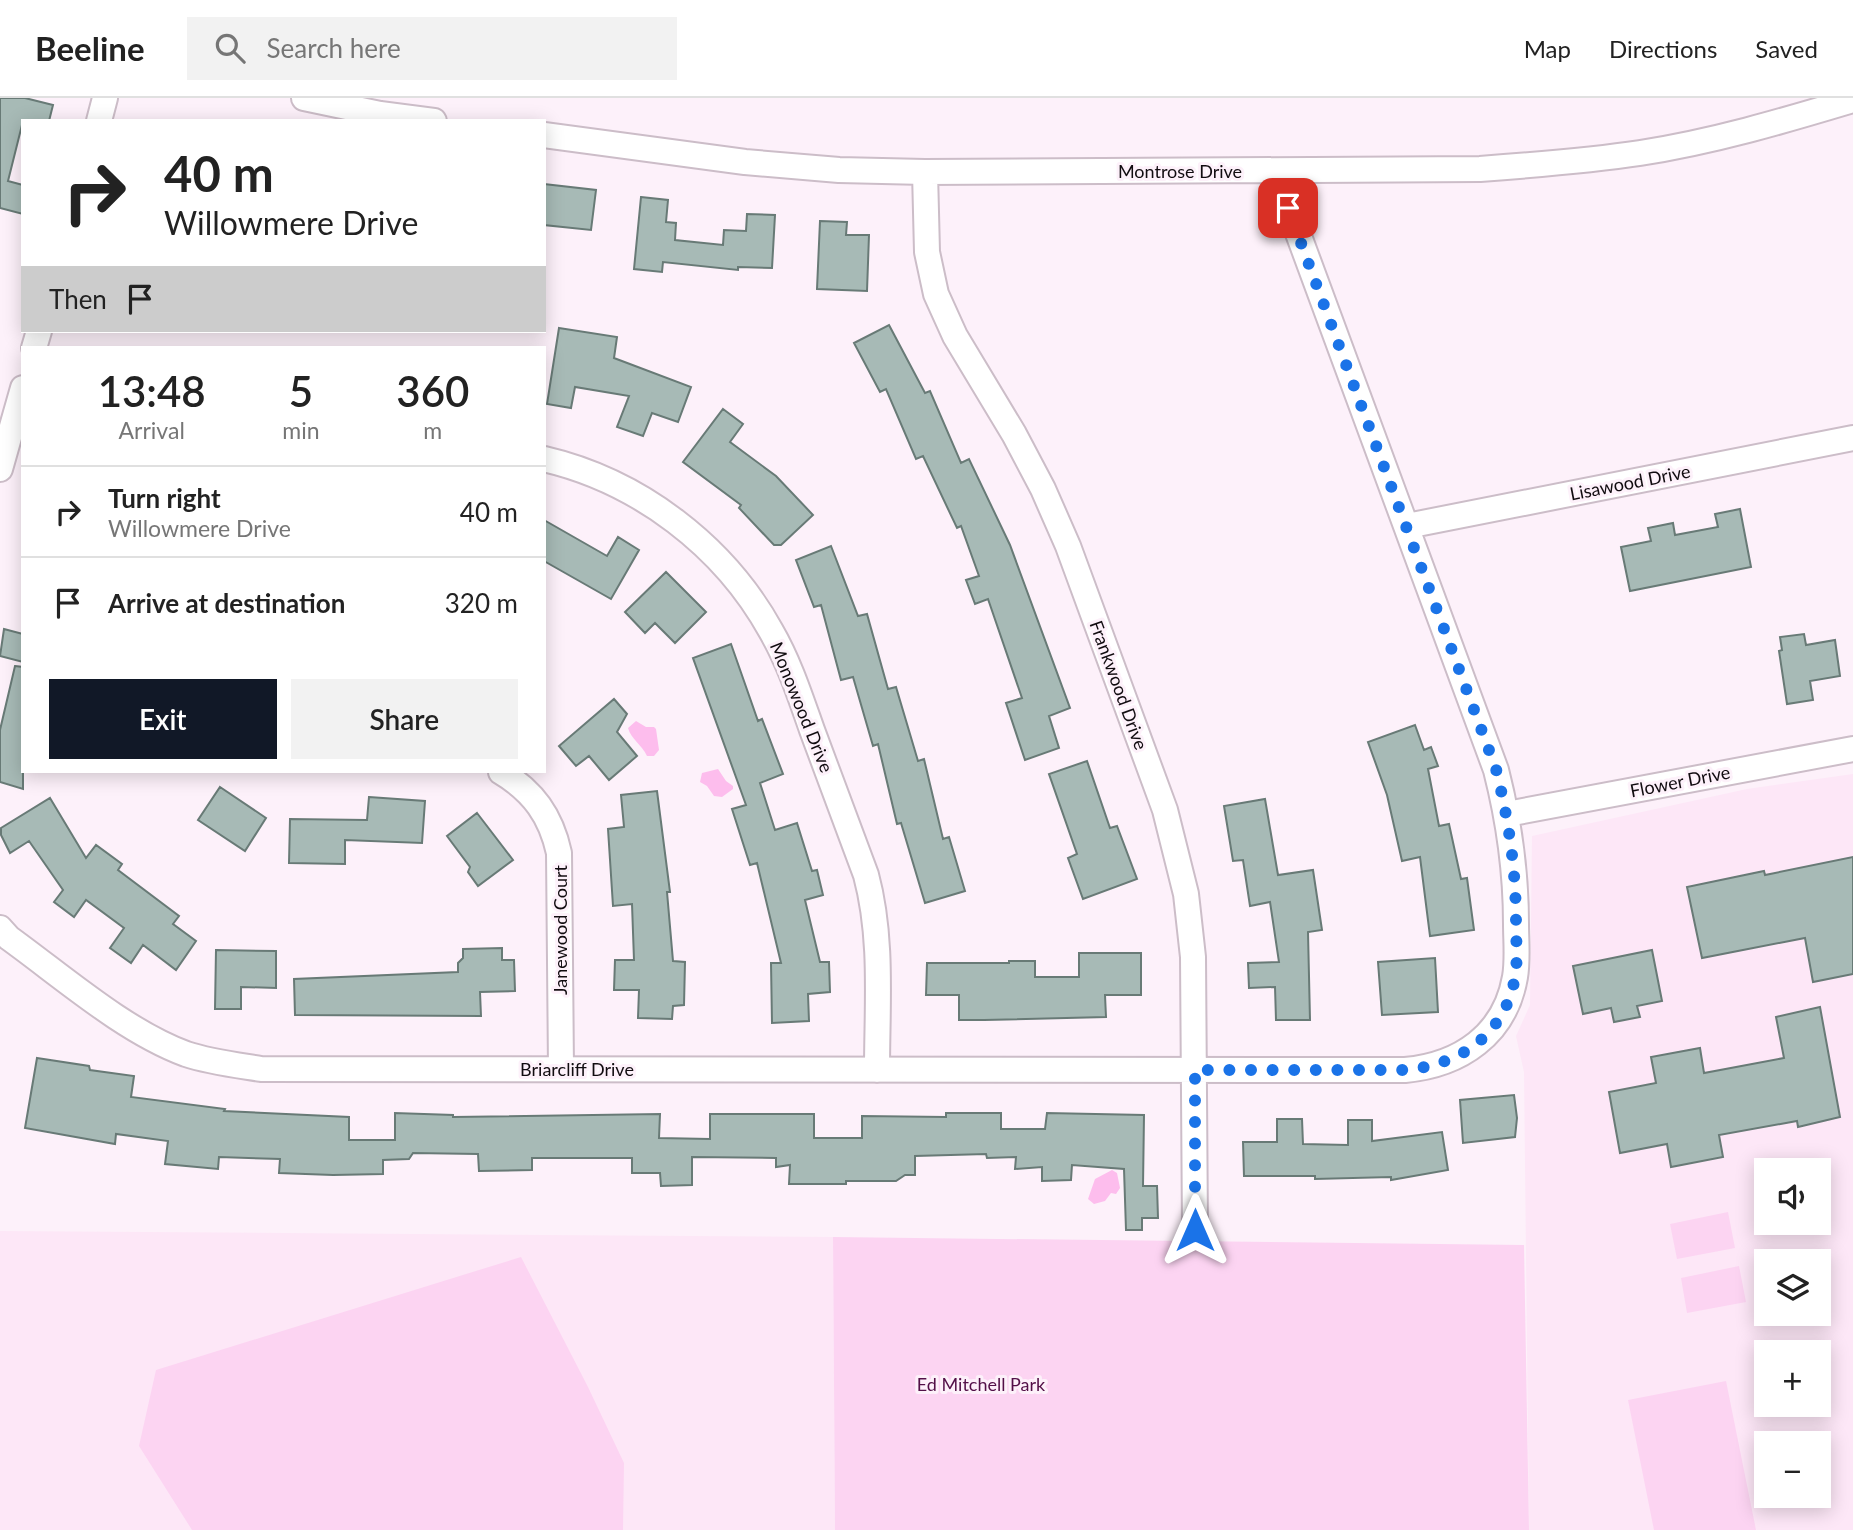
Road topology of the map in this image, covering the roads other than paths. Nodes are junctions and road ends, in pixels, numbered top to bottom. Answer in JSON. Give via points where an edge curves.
{"nodes":[{"id":1,"x":105,"y":98,"type":"edge"},
{"id":2,"x":304,"y":98,"type":"edge"},
{"id":3,"x":1853,"y":100,"type":"edge"},
{"id":4,"x":100,"y":119,"type":"edge"},
{"id":5,"x":419,"y":119,"type":"edge"},
{"id":6,"x":546,"y":135,"type":"edge"},
{"id":7,"x":1275,"y":171,"type":"junction"},
{"id":8,"x":925,"y":173,"type":"junction"},
{"id":9,"x":21,"y":395,"type":"edge"},
{"id":10,"x":1853,"y":439,"type":"edge"},
{"id":11,"x":546,"y":459,"type":"edge"},
{"id":12,"x":0,"y":469,"type":"edge"},
{"id":13,"x":1407,"y":526,"type":"junction"},
{"id":14,"x":1853,"y":749,"type":"edge"},
{"id":15,"x":502,"y":773,"type":"edge"},
{"id":16,"x":1507,"y":814,"type":"junction"},
{"id":17,"x":0,"y":928,"type":"edge"},
{"id":18,"x":561,"y":1069,"type":"junction"},
{"id":19,"x":877,"y":1070,"type":"junction"},
{"id":20,"x":1195,"y":1070,"type":"junction"},
{"id":21,"x":1195,"y":1230,"type":"dead end"}],
"edges":[{"from":1,"to":4,"type":"street"},
{"from":2,"to":5,"type":"street"},
{"from":3,"to":7,"type":"street","name":"Montrose Drive","via":[[1733,134],[1642,153],[1480,169]]},
{"from":6,"to":8,"type":"street","name":"Montrose Drive","via":[[745,162]]},
{"from":7,"to":8,"type":"street","name":"Montrose Drive"},
{"from":7,"to":13,"type":"street","name":"Briarcliff Drive"},
{"from":8,"to":20,"type":"street","name":"Frankwood Drive","via":[[927,252],[936,294],[955,336],[1014,433],[1068,545],[1165,810],[1186,894],[1194,957]]},
{"from":9,"to":12,"type":"street"},
{"from":10,"to":13,"type":"street","name":"Lisawood Drive"},
{"from":11,"to":19,"type":"street","name":"Monowood Drive","via":[[590,473],[672,519],[728,570],[771,631],[788,665],[872,897],[877,943]]},
{"from":13,"to":16,"type":"street","name":"Briarcliff Drive","via":[[1496,769]]},
{"from":14,"to":16,"type":"street","name":"Flower Drive"},
{"from":15,"to":18,"type":"street","name":"Janewood Court","via":[[540,805],[559,853]]},
{"from":16,"to":20,"type":"street","name":"Briarcliff Drive","via":[[1514,856],[1515,977],[1495,1025],[1470,1049],[1440,1065],[1405,1070]]},
{"from":17,"to":18,"type":"street","name":"Briarcliff Drive","via":[[134,1028],[186,1053],[223,1063],[261,1069]]},
{"from":18,"to":19,"type":"street","name":"Briarcliff Drive"},
{"from":19,"to":20,"type":"street","name":"Briarcliff Drive"},
{"from":20,"to":21,"type":"street","name":"Frankwood Drive"}]}
